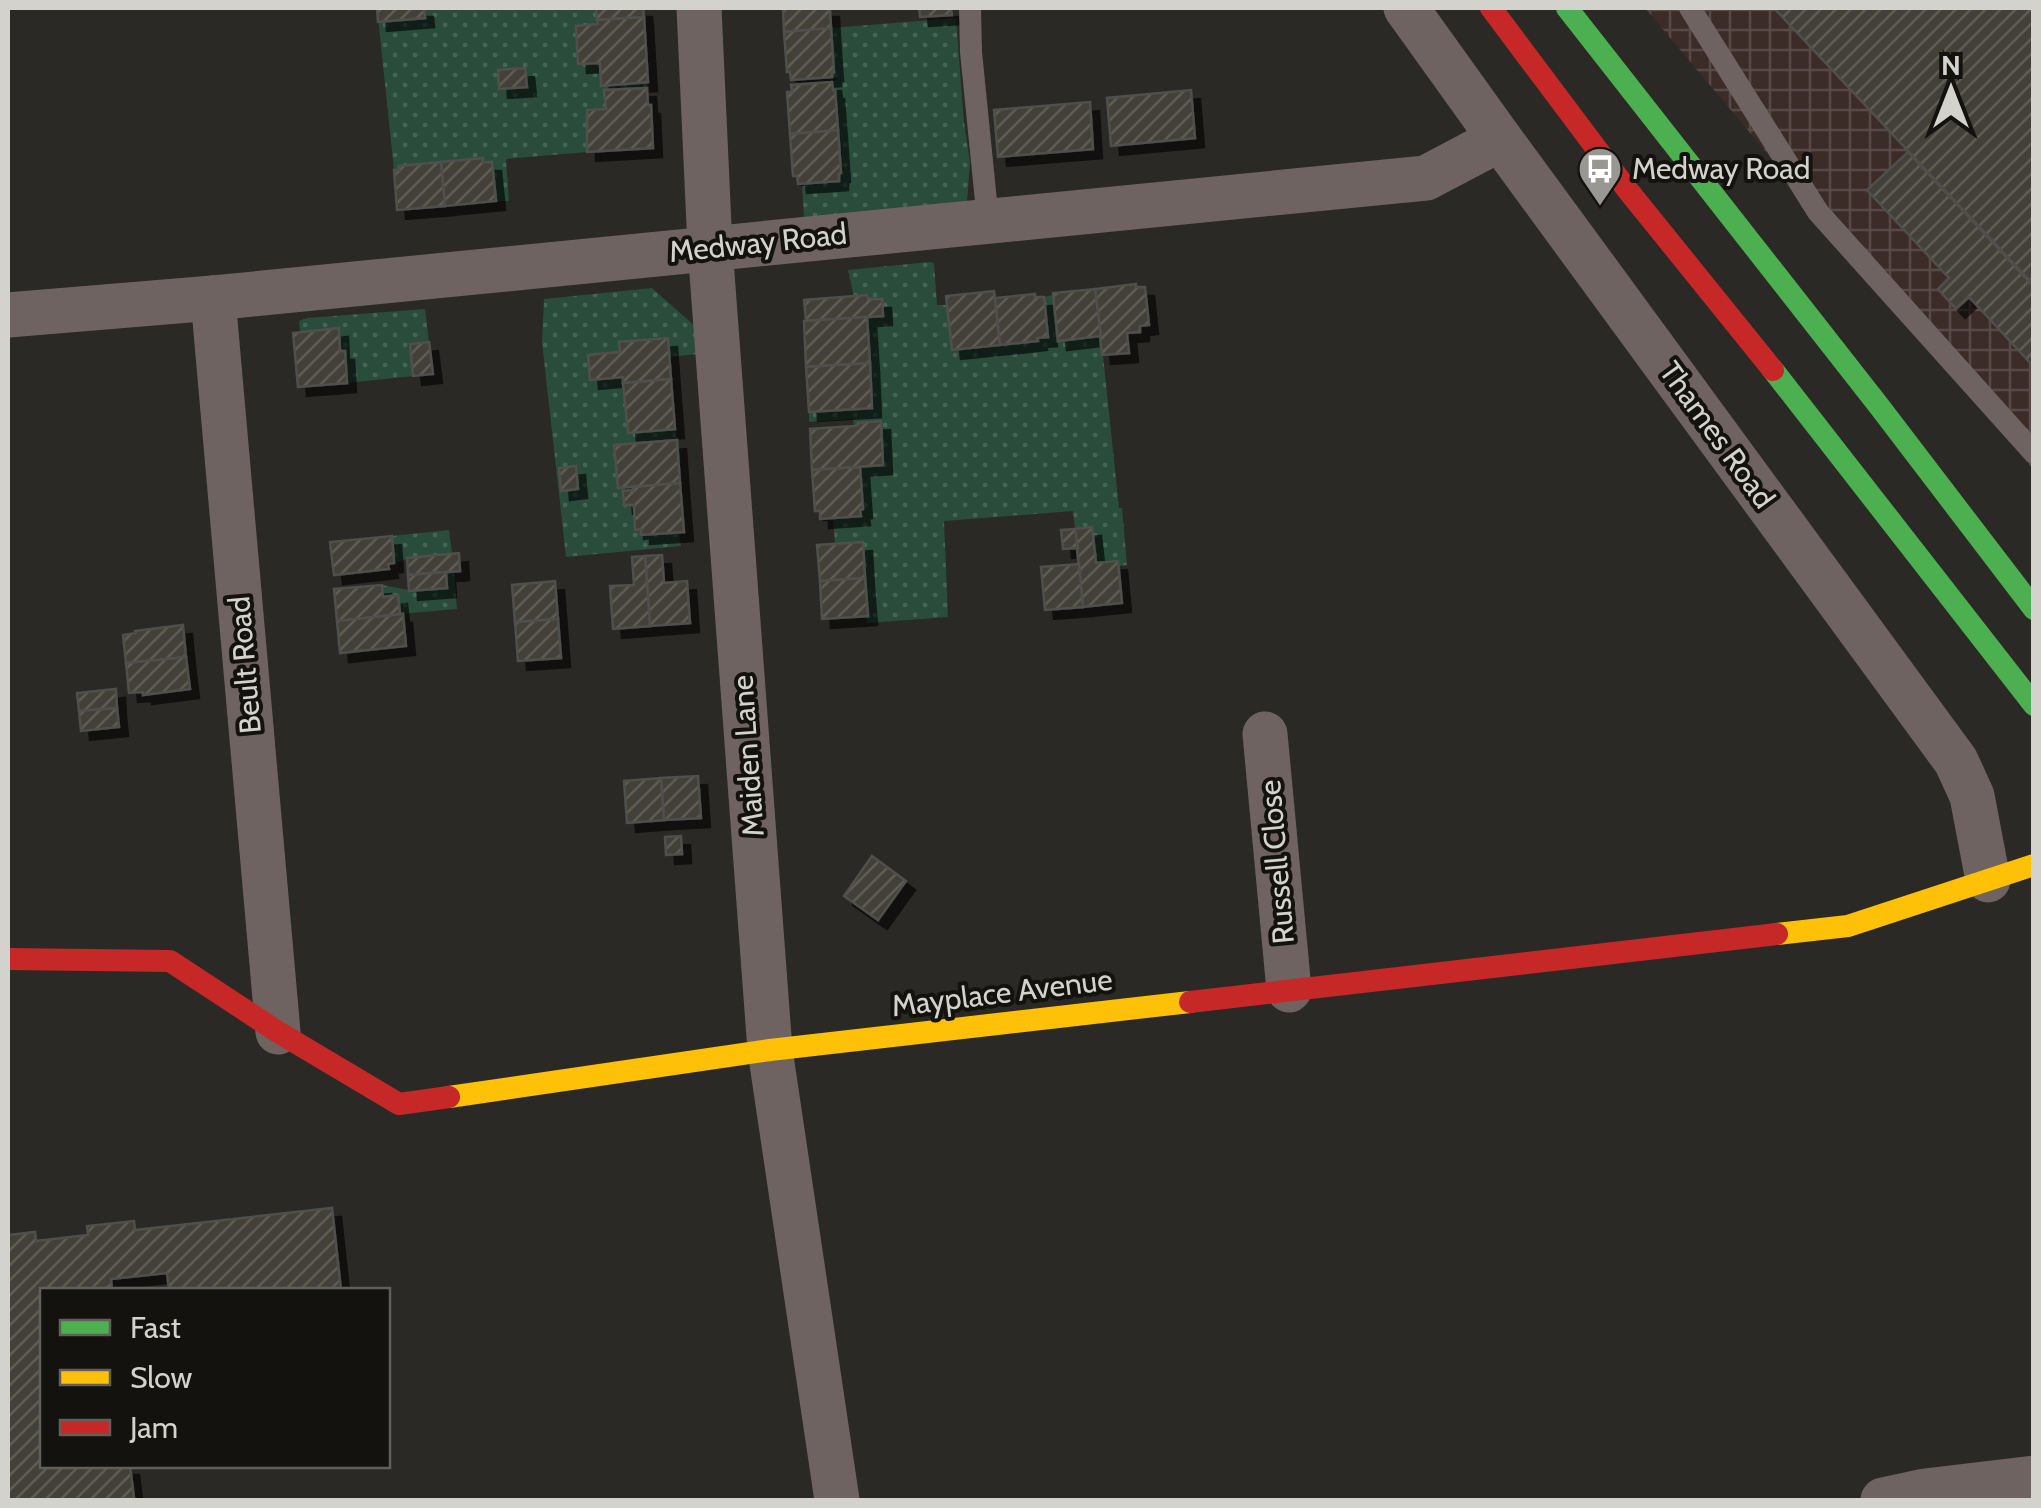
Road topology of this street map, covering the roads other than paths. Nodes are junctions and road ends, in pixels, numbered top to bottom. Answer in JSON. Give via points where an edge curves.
{"nodes":[{"id":1,"x":699,"y":8,"type":"edge"},
{"id":2,"x":970,"y":8,"type":"edge"},
{"id":3,"x":1406,"y":8,"type":"edge"},
{"id":4,"x":1491,"y":8,"type":"edge"},
{"id":5,"x":1567,"y":8,"type":"edge"},
{"id":6,"x":1690,"y":8,"type":"edge"},
{"id":7,"x":1500,"y":139,"type":"junction"},
{"id":8,"x":988,"y":221,"type":"junction"},
{"id":9,"x":710,"y":248,"type":"junction"},
{"id":10,"x":212,"y":298,"type":"junction"},
{"id":11,"x":8,"y":315,"type":"edge"},
{"id":12,"x":2034,"y":453,"type":"edge"},
{"id":13,"x":2034,"y":609,"type":"edge"},
{"id":14,"x":2034,"y":705,"type":"edge"},
{"id":15,"x":1265,"y":734,"type":"dead end"},
{"id":16,"x":2020,"y":874,"type":"edge"},
{"id":17,"x":8,"y":959,"type":"edge"},
{"id":18,"x":1288,"y":990,"type":"junction"},
{"id":19,"x":278,"y":1032,"type":"junction"},
{"id":20,"x":770,"y":1050,"type":"junction"},
{"id":21,"x":2034,"y":1478,"type":"edge"},
{"id":22,"x":837,"y":1500,"type":"edge"},
{"id":23,"x":1890,"y":1500,"type":"edge"}],
"edges":[{"from":1,"to":9,"type":"street","name":"Maiden Lane"},
{"from":2,"to":8,"type":"lane"},
{"from":3,"to":7,"type":"street","name":"Thames Road"},
{"from":4,"to":14,"type":"street"},
{"from":5,"to":13,"type":"street"},
{"from":6,"to":12,"type":"lane","via":[[1818,212]]},
{"from":7,"to":8,"type":"street","name":"Medway Road","via":[[1426,178]]},
{"from":7,"to":16,"type":"street","name":"Thames Road","via":[[1956,760]]},
{"from":8,"to":9,"type":"street","name":"Medway Road"},
{"from":9,"to":10,"type":"street","name":"Medway Road"},
{"from":9,"to":20,"type":"street","name":"Maiden Lane"},
{"from":10,"to":11,"type":"street","name":"Medway Road"},
{"from":10,"to":19,"type":"street","name":"Beult Road"},
{"from":15,"to":18,"type":"street","name":"Russell Close"},
{"from":16,"to":18,"type":"street","name":"Mayplace Avenue","via":[[1848,926]]},
{"from":17,"to":19,"type":"street","name":"Mayplace Avenue","via":[[170,961]]},
{"from":18,"to":20,"type":"street","name":"Mayplace Avenue"},
{"from":19,"to":20,"type":"street","name":"Mayplace Avenue","via":[[399,1104]]},
{"from":20,"to":22,"type":"street","name":"Maiden Lane"},
{"from":21,"to":23,"type":"street"}]}
